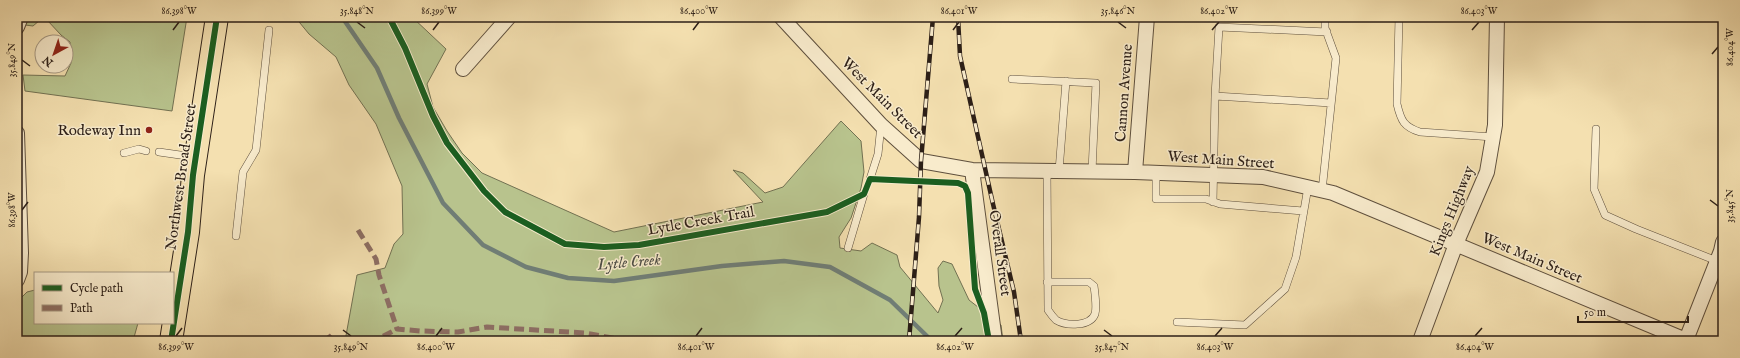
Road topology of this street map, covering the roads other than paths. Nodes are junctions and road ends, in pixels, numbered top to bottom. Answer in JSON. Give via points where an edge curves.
{"nodes":[{"id":1,"x":20,"y":17,"type":"edge"},
{"id":2,"x":217,"y":17,"type":"edge"},
{"id":3,"x":509,"y":17,"type":"edge"},
{"id":4,"x":781,"y":17,"type":"edge"},
{"id":5,"x":1147,"y":17,"type":"edge"},
{"id":6,"x":1325,"y":17,"type":"edge"},
{"id":7,"x":1399,"y":17,"type":"edge"},
{"id":8,"x":1497,"y":17,"type":"edge"},
{"id":9,"x":17,"y":28,"type":"edge"},
{"id":10,"x":269,"y":30,"type":"dead end"},
{"id":11,"x":1327,"y":32,"type":"junction"},
{"id":12,"x":463,"y":68,"type":"dead end"},
{"id":13,"x":1012,"y":79,"type":"dead end"},
{"id":14,"x":1066,"y":81,"type":"junction"},
{"id":15,"x":1215,"y":96,"type":"junction"},
{"id":16,"x":1331,"y":103,"type":"junction"},
{"id":17,"x":881,"y":125,"type":"junction"},
{"id":18,"x":1596,"y":129,"type":"dead end"},
{"id":19,"x":17,"y":133,"type":"edge"},
{"id":20,"x":1493,"y":137,"type":"junction"},
{"id":21,"x":146,"y":150,"type":"dead end"},
{"id":22,"x":159,"y":152,"type":"dead end"},
{"id":23,"x":124,"y":153,"type":"dead end"},
{"id":24,"x":196,"y":157,"type":"junction"},
{"id":25,"x":972,"y":170,"type":"junction"},
{"id":26,"x":1053,"y":171,"type":"junction"},
{"id":27,"x":1092,"y":171,"type":"junction"},
{"id":28,"x":1135,"y":172,"type":"junction"},
{"id":29,"x":1156,"y":173,"type":"junction"},
{"id":30,"x":1214,"y":175,"type":"junction"},
{"id":31,"x":870,"y":179,"type":"dead end"},
{"id":32,"x":1308,"y":187,"type":"junction"},
{"id":33,"x":1322,"y":190,"type":"junction"},
{"id":34,"x":864,"y":194,"type":"dead end"},
{"id":35,"x":1213,"y":202,"type":"junction"},
{"id":36,"x":1303,"y":211,"type":"junction"},
{"id":37,"x":18,"y":216,"type":"edge"},
{"id":38,"x":236,"y":236,"type":"dead end"},
{"id":39,"x":1723,"y":242,"type":"edge"},
{"id":40,"x":1456,"y":244,"type":"junction"},
{"id":41,"x":848,"y":248,"type":"dead end"},
{"id":42,"x":1717,"y":261,"type":"junction"},
{"id":43,"x":17,"y":280,"type":"edge"},
{"id":44,"x":1047,"y":282,"type":"junction"},
{"id":45,"x":1177,"y":322,"type":"dead end"},
{"id":46,"x":174,"y":324,"type":"edge"},
{"id":47,"x":174,"y":324,"type":"edge"},
{"id":48,"x":172,"y":337,"type":"edge"},
{"id":49,"x":996,"y":341,"type":"edge"},
{"id":50,"x":1420,"y":341,"type":"edge"},
{"id":51,"x":1687,"y":341,"type":"edge"}],
"edges":[{"from":1,"to":9,"type":"street"},
{"from":2,"to":24,"type":"main road","name":"Northwest Broad Street"},
{"from":3,"to":12,"type":"street"},
{"from":4,"to":17,"type":"street","name":"West Main Street"},
{"from":5,"to":28,"type":"street","name":"Cannon Avenue"},
{"from":6,"to":11,"type":"lane"},
{"from":7,"to":20,"type":"lane","via":[[1397,104],[1405,124],[1410,129],[1420,132]]},
{"from":8,"to":20,"type":"street","name":"Kings Highway"},
{"from":10,"to":38,"type":"lane","via":[[256,150],[243,172]]},
{"from":11,"to":15,"type":"lane","via":[[1219,27]]},
{"from":11,"to":16,"type":"lane","via":[[1336,58]]},
{"from":13,"to":14,"type":"lane"},
{"from":14,"to":26,"type":"lane"},
{"from":14,"to":27,"type":"lane","via":[[1096,83]]},
{"from":15,"to":16,"type":"lane"},
{"from":15,"to":30,"type":"lane"},
{"from":16,"to":33,"type":"lane"},
{"from":17,"to":25,"type":"street","name":"West Main Street","via":[[921,161]]},
{"from":17,"to":31,"type":"lane","via":[[878,154]]},
{"from":18,"to":42,"type":"lane","via":[[1594,189],[1605,215]]},
{"from":19,"to":37,"type":"street"},
{"from":20,"to":40,"type":"street","name":"Kings Highway","via":[[1487,172]]},
{"from":21,"to":23,"type":"lane","via":[[138,149]]},
{"from":22,"to":24,"type":"lane"},
{"from":24,"to":47,"type":"main road","name":"Northwest Broad Street"},
{"from":25,"to":26,"type":"street","name":"West Main Street"},
{"from":25,"to":49,"type":"street","name":"Overall Street"},
{"from":26,"to":27,"type":"street","name":"West Main Street"},
{"from":26,"to":44,"type":"lane"},
{"from":27,"to":28,"type":"street","name":"West Main Street"},
{"from":28,"to":29,"type":"street","name":"West Main Street"},
{"from":29,"to":30,"type":"street","name":"West Main Street"},
{"from":29,"to":35,"type":"lane","via":[[1156,199],[1206,199]]},
{"from":30,"to":32,"type":"street","name":"West Main Street","via":[[1263,178]]},
{"from":30,"to":35,"type":"lane"},
{"from":32,"to":33,"type":"street","name":"West Main Street"},
{"from":32,"to":36,"type":"lane"},
{"from":33,"to":40,"type":"street","name":"West Main Street"},
{"from":34,"to":41,"type":"lane"},
{"from":35,"to":36,"type":"lane"},
{"from":36,"to":45,"type":"lane","via":[[1296,257],[1286,289],[1245,325]]},
{"from":37,"to":43,"type":"street","via":[[21,262]]},
{"from":39,"to":42,"type":"street"},
{"from":40,"to":50,"type":"street","name":"Kings Highway"},
{"from":40,"to":51,"type":"street","name":"West Main Street"},
{"from":42,"to":51,"type":"street"},
{"from":44,"to":44,"type":"lane","via":[[1048,310],[1055,319],[1064,323],[1086,324],[1093,319],[1096,313],[1094,286],[1089,282]]},
{"from":46,"to":48,"type":"main road","name":"Northwest Broad Street"}]}
